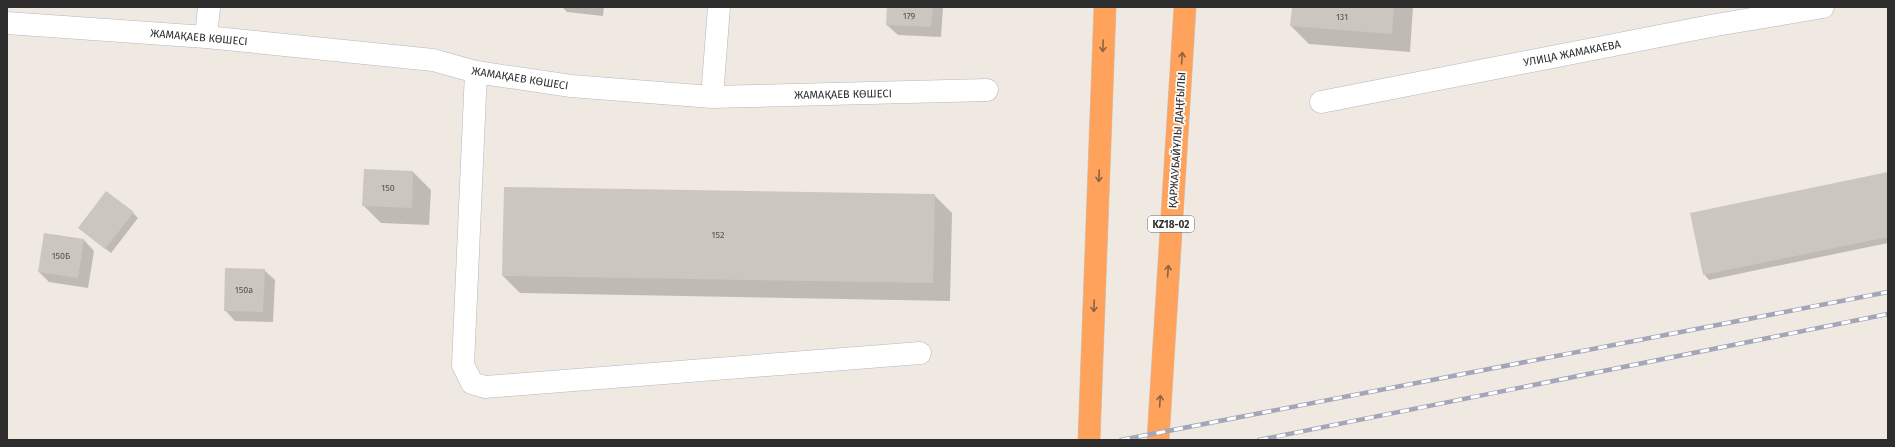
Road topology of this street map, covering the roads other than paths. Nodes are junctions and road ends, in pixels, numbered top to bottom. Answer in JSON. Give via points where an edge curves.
{"nodes":[{"id":1,"x":209,"y":7,"type":"edge"},
{"id":2,"x":719,"y":7,"type":"edge"},
{"id":3,"x":1105,"y":7,"type":"edge"},
{"id":4,"x":1185,"y":7,"type":"edge"},
{"id":5,"x":1823,"y":7,"type":"edge"},
{"id":6,"x":1716,"y":16,"type":"edge"},
{"id":7,"x":7,"y":22,"type":"edge"},
{"id":8,"x":206,"y":37,"type":"junction"},
{"id":9,"x":476,"y":72,"type":"junction"},
{"id":10,"x":987,"y":90,"type":"dead end"},
{"id":11,"x":712,"y":97,"type":"junction"},
{"id":12,"x":1322,"y":102,"type":"dead end"},
{"id":13,"x":920,"y":353,"type":"dead end"},
{"id":14,"x":1090,"y":440,"type":"edge"},
{"id":15,"x":1158,"y":440,"type":"edge"}],
"edges":[{"from":1,"to":8,"type":"street"},
{"from":2,"to":11,"type":"street"},
{"from":3,"to":14,"type":"highway","one_way":true},
{"from":15,"to":4,"type":"highway","name":"ҚАРЖАУБАЙҰЛЫ ДАҢҒЫЛЫ","number":"KZ18-02","one_way":true},
{"from":5,"to":6,"type":"street","name":"УЛИЦА ЖАМАКАЕВА"},
{"from":6,"to":12,"type":"street","name":"УЛИЦА ЖАМАКАЕВА"},
{"from":7,"to":8,"type":"street","name":"ЖАМАҚАЕВ КӨШЕСІ"},
{"from":8,"to":9,"type":"street","name":"ЖАМАҚАЕВ КӨШЕСІ","via":[[433,60]]},
{"from":9,"to":11,"type":"street","name":"ЖАМАҚАЕВ КӨШЕСІ","via":[[571,86]]},
{"from":9,"to":13,"type":"street","via":[[463,365],[472,383],[485,387]]},
{"from":10,"to":11,"type":"street","name":"ЖАМАҚАЕВ КӨШЕСІ"}]}
